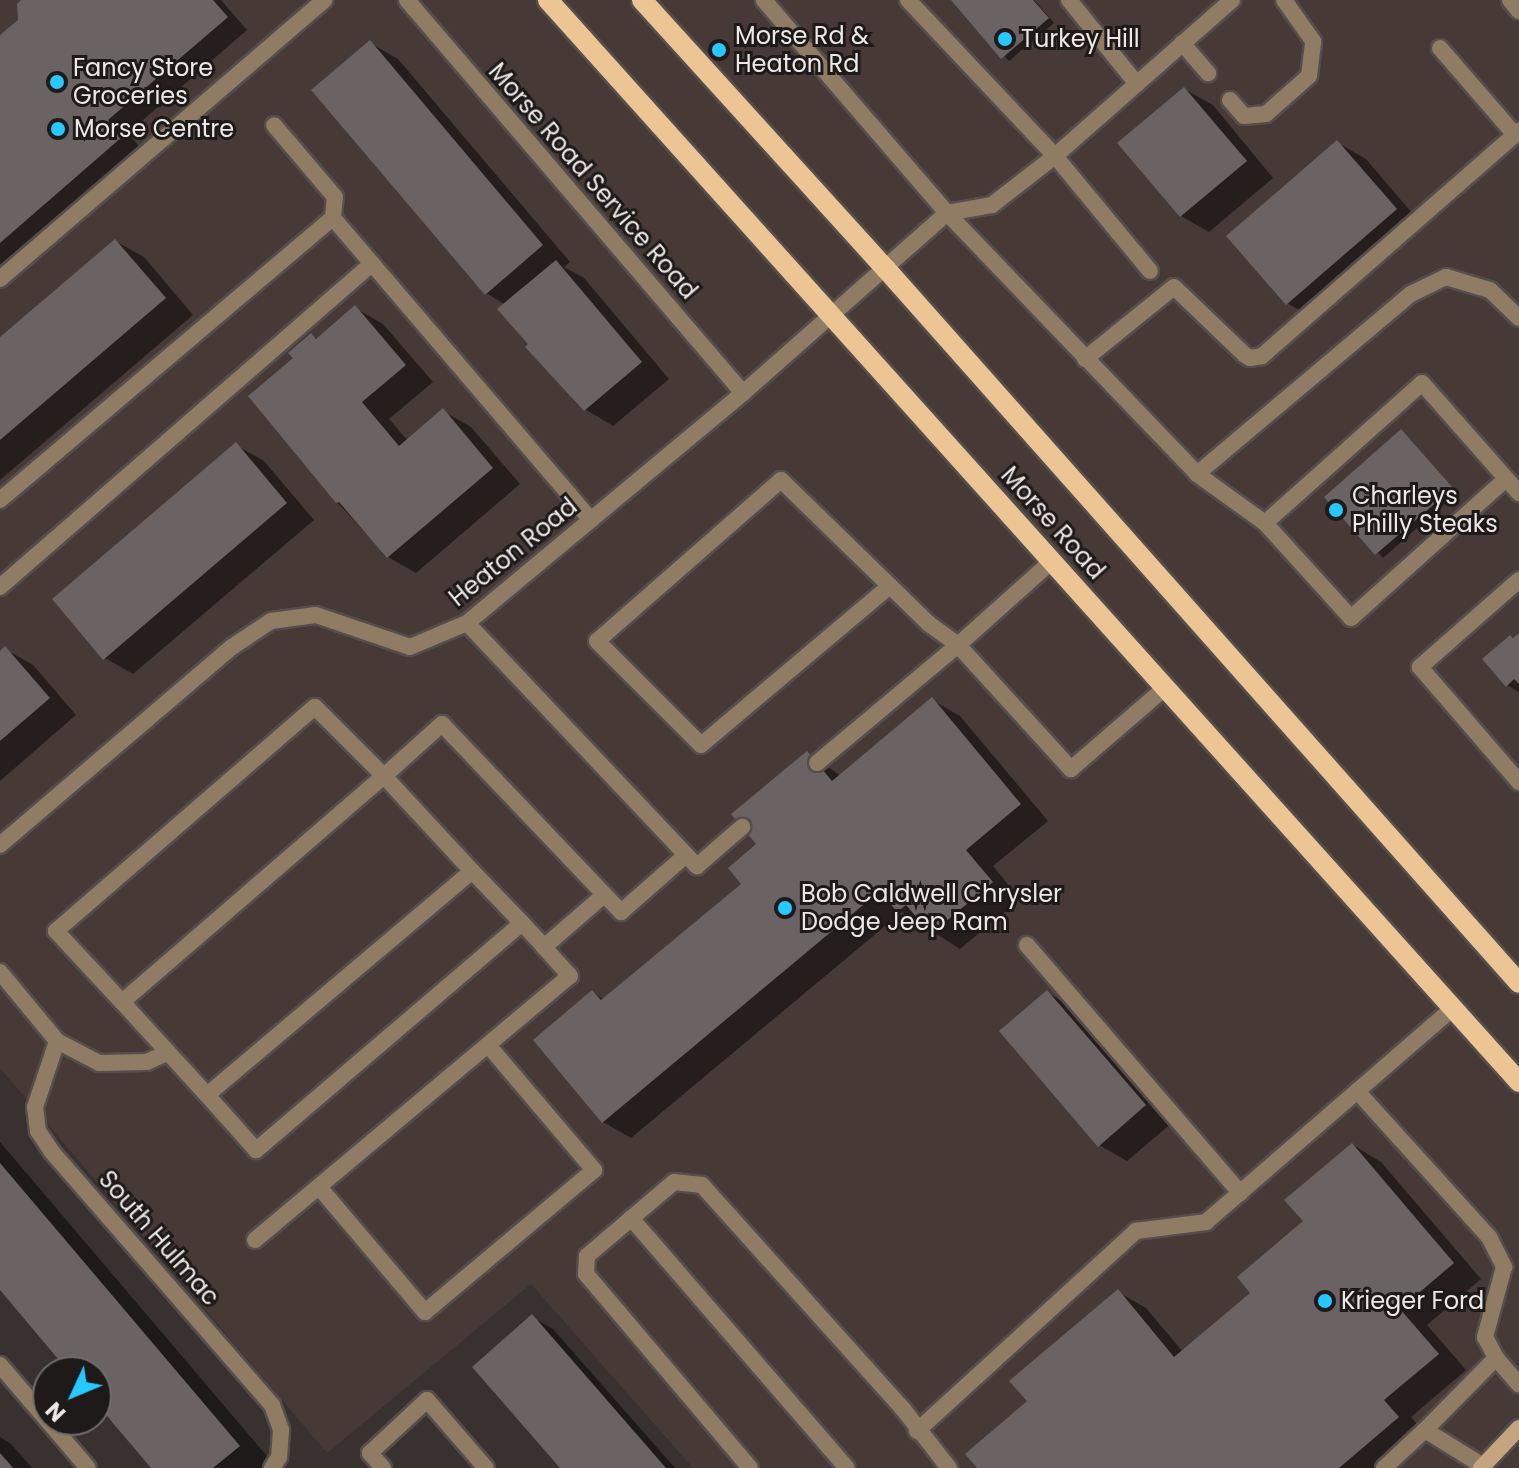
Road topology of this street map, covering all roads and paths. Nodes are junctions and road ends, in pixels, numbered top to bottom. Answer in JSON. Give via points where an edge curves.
{"nodes":[{"id":1,"x":407,"y":0,"type":"edge"},
{"id":2,"x":548,"y":0,"type":"edge"},
{"id":3,"x":642,"y":0,"type":"edge"},
{"id":4,"x":764,"y":0,"type":"edge"},
{"id":5,"x":908,"y":0,"type":"edge"},
{"id":6,"x":1069,"y":0,"type":"edge"},
{"id":7,"x":1232,"y":0,"type":"edge"},
{"id":8,"x":1284,"y":0,"type":"edge"},
{"id":9,"x":1510,"y":0,"type":"edge"},
{"id":10,"x":318,"y":2,"type":"edge"},
{"id":11,"x":1519,"y":11,"type":"edge"},
{"id":12,"x":1182,"y":43,"type":"junction"},
{"id":13,"x":1440,"y":48,"type":"dead end"},
{"id":14,"x":1208,"y":73,"type":"dead end"},
{"id":15,"x":1137,"y":84,"type":"junction"},
{"id":16,"x":1230,"y":100,"type":"dead end"},
{"id":17,"x":274,"y":125,"type":"dead end"},
{"id":18,"x":1517,"y":133,"type":"edge"},
{"id":19,"x":1055,"y":156,"type":"junction"},
{"id":20,"x":947,"y":213,"type":"junction"},
{"id":21,"x":333,"y":218,"type":"junction"},
{"id":22,"x":372,"y":264,"type":"junction"},
{"id":23,"x":886,"y":269,"type":"junction"},
{"id":24,"x":1150,"y":271,"type":"dead end"},
{"id":25,"x":0,"y":279,"type":"edge"},
{"id":26,"x":831,"y":312,"type":"junction"},
{"id":27,"x":1519,"y":318,"type":"edge"},
{"id":28,"x":1085,"y":359,"type":"junction"},
{"id":29,"x":743,"y":393,"type":"junction"},
{"id":30,"x":1197,"y":474,"type":"junction"},
{"id":31,"x":1506,"y":479,"type":"junction"},
{"id":32,"x":1519,"y":493,"type":"edge"},
{"id":33,"x":0,"y":500,"type":"edge"},
{"id":34,"x":591,"y":520,"type":"junction"},
{"id":35,"x":1265,"y":523,"type":"junction"},
{"id":36,"x":1052,"y":561,"type":"junction"},
{"id":37,"x":1519,"y":580,"type":"edge"},
{"id":38,"x":890,"y":586,"type":"junction"},
{"id":39,"x":0,"y":587,"type":"edge"},
{"id":40,"x":467,"y":623,"type":"junction"},
{"id":41,"x":958,"y":645,"type":"junction"},
{"id":42,"x":1165,"y":688,"type":"junction"},
{"id":43,"x":817,"y":763,"type":"dead end"},
{"id":44,"x":384,"y":776,"type":"junction"},
{"id":45,"x":1519,"y":782,"type":"edge"},
{"id":46,"x":742,"y":827,"type":"dead end"},
{"id":47,"x":0,"y":845,"type":"edge"},
{"id":48,"x":686,"y":855,"type":"junction"},
{"id":49,"x":472,"y":871,"type":"junction"},
{"id":50,"x":604,"y":895,"type":"junction"},
{"id":51,"x":522,"y":923,"type":"junction"},
{"id":52,"x":1027,"y":945,"type":"dead end"},
{"id":53,"x":544,"y":947,"type":"junction"},
{"id":54,"x":0,"y":972,"type":"edge"},
{"id":55,"x":1519,"y":983,"type":"edge"},
{"id":56,"x":122,"y":1002,"type":"junction"},
{"id":57,"x":1452,"y":1009,"type":"junction"},
{"id":58,"x":57,"y":1041,"type":"junction"},
{"id":59,"x":488,"y":1045,"type":"junction"},
{"id":60,"x":168,"y":1052,"type":"junction"},
{"id":61,"x":1519,"y":1082,"type":"edge"},
{"id":62,"x":1357,"y":1091,"type":"junction"},
{"id":63,"x":207,"y":1095,"type":"junction"},
{"id":64,"x":319,"y":1187,"type":"junction"},
{"id":65,"x":1240,"y":1193,"type":"junction"},
{"id":66,"x":631,"y":1218,"type":"junction"},
{"id":67,"x":255,"y":1240,"type":"dead end"},
{"id":68,"x":1496,"y":1358,"type":"junction"},
{"id":69,"x":0,"y":1365,"type":"edge"},
{"id":70,"x":1519,"y":1384,"type":"edge"},
{"id":71,"x":1519,"y":1428,"type":"edge"},
{"id":72,"x":1425,"y":1430,"type":"junction"},
{"id":73,"x":917,"y":1431,"type":"junction"},
{"id":74,"x":275,"y":1463,"type":"edge"},
{"id":75,"x":1482,"y":1467,"type":"edge"},
{"id":76,"x":88,"y":1468,"type":"edge"},
{"id":77,"x":383,"y":1468,"type":"edge"},
{"id":78,"x":486,"y":1468,"type":"edge"},
{"id":79,"x":750,"y":1468,"type":"edge"},
{"id":80,"x":847,"y":1468,"type":"edge"},
{"id":81,"x":949,"y":1468,"type":"edge"},
{"id":82,"x":1384,"y":1468,"type":"edge"}],
"edges":[{"from":1,"to":29,"type":"street","name":"Morse Road Service Road"},
{"from":2,"to":26,"type":"main road","name":"Morse Road"},
{"from":3,"to":23,"type":"main road","name":"Morse Road"},
{"from":4,"to":20,"type":"street"},
{"from":5,"to":19,"type":"street"},
{"from":6,"to":15,"type":"street"},
{"from":7,"to":12,"type":"street"},
{"from":8,"to":16,"type":"street","via":[[1313,41],[1309,76],[1266,114],[1244,116]]},
{"from":9,"to":11,"type":"street"},
{"from":10,"to":25,"type":"street"},
{"from":12,"to":14,"type":"street"},
{"from":12,"to":15,"type":"street"},
{"from":13,"to":18,"type":"street"},
{"from":15,"to":19,"type":"street"},
{"from":17,"to":21,"type":"street","via":[[335,197]]},
{"from":18,"to":28,"type":"street","via":[[1262,356],[1245,355],[1174,287]]},
{"from":19,"to":20,"type":"street","via":[[992,205]]},
{"from":19,"to":24,"type":"street"},
{"from":20,"to":23,"type":"street"},
{"from":20,"to":28,"type":"street"},
{"from":21,"to":22,"type":"street"},
{"from":21,"to":33,"type":"street"},
{"from":22,"to":34,"type":"street"},
{"from":22,"to":39,"type":"street"},
{"from":23,"to":26,"type":"street"},
{"from":23,"to":55,"type":"main road","name":"Morse Road"},
{"from":26,"to":29,"type":"street","name":"Heaton Road"},
{"from":26,"to":36,"type":"main road","name":"Morse Road"},
{"from":27,"to":30,"type":"street","via":[[1490,290],[1446,277],[1411,294]]},
{"from":28,"to":30,"type":"street"},
{"from":29,"to":34,"type":"street","name":"Heaton Road"},
{"from":30,"to":35,"type":"street"},
{"from":31,"to":32,"type":"street"},
{"from":31,"to":35,"type":"street","via":[[1351,618]]},
{"from":31,"to":35,"type":"street","via":[[1422,383]]},
{"from":34,"to":40,"type":"street","name":"Heaton Road"},
{"from":36,"to":41,"type":"street"},
{"from":36,"to":42,"type":"main road","name":"Morse Road"},
{"from":37,"to":45,"type":"street","via":[[1420,667]]},
{"from":38,"to":38,"type":"street","via":[[781,480],[597,641],[701,745]]},
{"from":38,"to":41,"type":"street"},
{"from":40,"to":47,"type":"street","name":"Heaton Road","via":[[410,647],[316,615],[271,621],[232,647]]},
{"from":40,"to":48,"type":"street"},
{"from":41,"to":42,"type":"street","via":[[1071,769]]},
{"from":41,"to":43,"type":"street"},
{"from":42,"to":57,"type":"main road","name":"Morse Road"},
{"from":44,"to":49,"type":"street"},
{"from":44,"to":50,"type":"street","via":[[442,724]]},
{"from":44,"to":56,"type":"street"},
{"from":44,"to":56,"type":"street","via":[[315,707],[56,931]]},
{"from":46,"to":48,"type":"street","via":[[697,866]]},
{"from":48,"to":50,"type":"street","via":[[621,912]]},
{"from":49,"to":51,"type":"street"},
{"from":49,"to":63,"type":"street"},
{"from":50,"to":53,"type":"street"},
{"from":51,"to":53,"type":"street"},
{"from":51,"to":63,"type":"street","via":[[256,1150]]},
{"from":52,"to":65,"type":"street"},
{"from":53,"to":59,"type":"street","via":[[570,976]]},
{"from":54,"to":58,"type":"street"},
{"from":56,"to":60,"type":"street"},
{"from":57,"to":61,"type":"main road","name":"Morse Road"},
{"from":57,"to":62,"type":"street"},
{"from":58,"to":60,"type":"street","via":[[99,1063],[147,1062]]},
{"from":58,"to":74,"type":"street","name":"South Hulmac","via":[[35,1107],[38,1131],[272,1405],[281,1430]]},
{"from":59,"to":64,"type":"street"},
{"from":59,"to":64,"type":"street","via":[[594,1170],[425,1312]]},
{"from":60,"to":63,"type":"street"},
{"from":62,"to":65,"type":"street"},
{"from":62,"to":68,"type":"street","via":[[1489,1237],[1504,1267],[1485,1337]]},
{"from":64,"to":67,"type":"street"},
{"from":65,"to":73,"type":"street","via":[[1206,1222],[1136,1231]]},
{"from":66,"to":73,"type":"street","via":[[674,1182],[702,1185]]},
{"from":66,"to":79,"type":"street","via":[[587,1256],[586,1274]]},
{"from":66,"to":80,"type":"street"},
{"from":68,"to":70,"type":"street"},
{"from":68,"to":72,"type":"street"},
{"from":69,"to":76,"type":"street"},
{"from":71,"to":75,"type":"street"},
{"from":72,"to":75,"type":"street"},
{"from":72,"to":82,"type":"street"},
{"from":73,"to":81,"type":"street"},
{"from":77,"to":78,"type":"street","via":[[370,1453],[427,1400]]}]}
